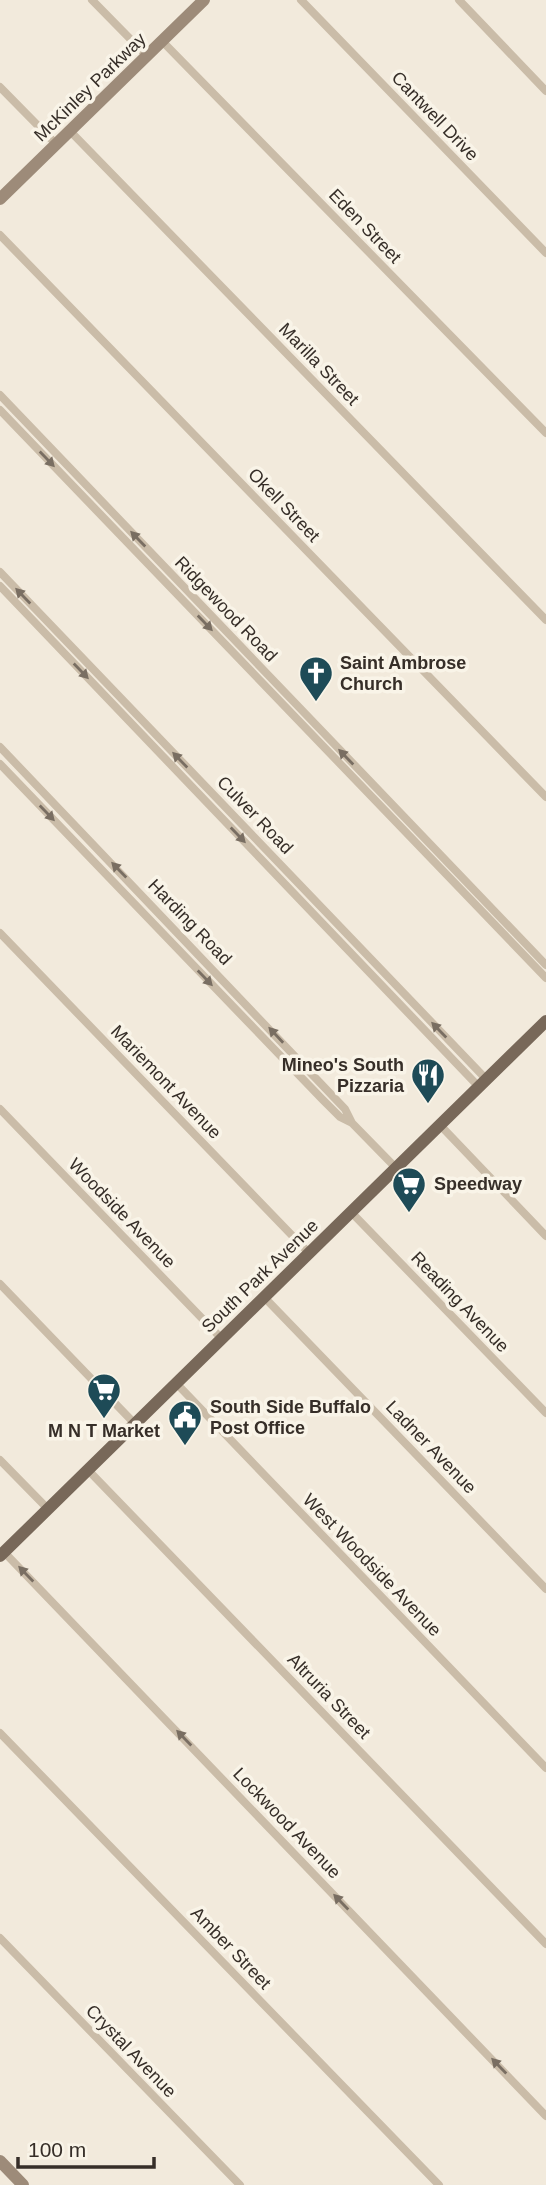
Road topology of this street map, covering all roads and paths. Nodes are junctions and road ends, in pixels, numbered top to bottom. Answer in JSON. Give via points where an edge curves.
{"nodes":[{"id":1,"x":93,"y":0,"type":"edge"},
{"id":2,"x":204,"y":0,"type":"edge"},
{"id":3,"x":301,"y":0,"type":"edge"},
{"id":4,"x":461,"y":1,"type":"edge"},
{"id":5,"x":162,"y":41,"type":"junction"},
{"id":6,"x":147,"y":56,"type":"junction"},
{"id":7,"x":0,"y":87,"type":"edge"},
{"id":8,"x":546,"y":91,"type":"edge"},
{"id":9,"x":70,"y":131,"type":"junction"},
{"id":10,"x":56,"y":144,"type":"junction"},
{"id":11,"x":0,"y":199,"type":"edge"},
{"id":12,"x":0,"y":234,"type":"edge"},
{"id":13,"x":546,"y":253,"type":"edge"},
{"id":14,"x":0,"y":395,"type":"edge"},
{"id":15,"x":10,"y":406,"type":"junction"},
{"id":16,"x":1,"y":411,"type":"edge"},
{"id":17,"x":546,"y":433,"type":"edge"},
{"id":18,"x":98,"y":505,"type":"junction"},
{"id":19,"x":0,"y":572,"type":"edge"},
{"id":20,"x":0,"y":586,"type":"edge"},
{"id":21,"x":546,"y":620,"type":"edge"},
{"id":22,"x":0,"y":747,"type":"edge"},
{"id":23,"x":0,"y":764,"type":"edge"},
{"id":24,"x":28,"y":776,"type":"junction"},
{"id":25,"x":19,"y":784,"type":"junction"},
{"id":26,"x":546,"y":797,"type":"edge"},
{"id":27,"x":100,"y":851,"type":"junction"},
{"id":28,"x":91,"y":859,"type":"junction"},
{"id":29,"x":466,"y":889,"type":"junction"},
{"id":30,"x":170,"y":923,"type":"junction"},
{"id":31,"x":160,"y":932,"type":"junction"},
{"id":32,"x":0,"y":933,"type":"edge"},
{"id":33,"x":546,"y":965,"type":"edge"},
{"id":34,"x":546,"y":978,"type":"edge"},
{"id":35,"x":242,"y":999,"type":"junction"},
{"id":36,"x":234,"y":1008,"type":"junction"},
{"id":37,"x":546,"y":1021,"type":"edge"},
{"id":38,"x":483,"y":1083,"type":"junction"},
{"id":39,"x":0,"y":1109,"type":"edge"},
{"id":40,"x":352,"y":1123,"type":"junction"},
{"id":41,"x":440,"y":1125,"type":"junction"},
{"id":42,"x":396,"y":1168,"type":"junction"},
{"id":43,"x":351,"y":1212,"type":"junction"},
{"id":44,"x":546,"y":1236,"type":"edge"},
{"id":45,"x":309,"y":1253,"type":"junction"},
{"id":46,"x":0,"y":1284,"type":"edge"},
{"id":47,"x":264,"y":1297,"type":"junction"},
{"id":48,"x":221,"y":1338,"type":"junction"},
{"id":49,"x":176,"y":1384,"type":"junction"},
{"id":50,"x":546,"y":1413,"type":"edge"},
{"id":51,"x":135,"y":1424,"type":"junction"},
{"id":52,"x":0,"y":1460,"type":"edge"},
{"id":53,"x":88,"y":1470,"type":"junction"},
{"id":54,"x":48,"y":1509,"type":"junction"},
{"id":55,"x":2,"y":1554,"type":"edge"},
{"id":56,"x":546,"y":1588,"type":"edge"},
{"id":57,"x":0,"y":1733,"type":"edge"},
{"id":58,"x":546,"y":1768,"type":"edge"},
{"id":59,"x":0,"y":1938,"type":"edge"},
{"id":60,"x":546,"y":1944,"type":"edge"},
{"id":61,"x":546,"y":2116,"type":"edge"},
{"id":62,"x":0,"y":2161,"type":"edge"},
{"id":63,"x":23,"y":2185,"type":"edge"},
{"id":64,"x":240,"y":2185,"type":"edge"},
{"id":65,"x":439,"y":2185,"type":"edge"}],
"edges":[{"from":1,"to":6,"type":"street"},
{"from":2,"to":5,"type":"street","name":"McKinley Parkway"},
{"from":3,"to":13,"type":"street","name":"Cantwell Drive"},
{"from":4,"to":8,"type":"street"},
{"from":5,"to":6,"type":"street","name":"McKinley Parkway"},
{"from":5,"to":17,"type":"street","name":"Eden Street"},
{"from":6,"to":9,"type":"street","name":"McKinley Parkway"},
{"from":7,"to":10,"type":"street"},
{"from":9,"to":10,"type":"street","name":"McKinley Parkway"},
{"from":9,"to":21,"type":"street","name":"Marilla Street"},
{"from":10,"to":11,"type":"street","name":"McKinley Parkway"},
{"from":12,"to":26,"type":"street","name":"Okell Street"},
{"from":14,"to":15,"type":"street","name":"Ridgewood Road"},
{"from":15,"to":16,"type":"street"},
{"from":15,"to":18,"type":"street","name":"Ridgewood Road"},
{"from":16,"to":18,"type":"street","name":"Ridgewood Road","one_way":true},
{"from":18,"to":29,"type":"street","name":"Ridgewood Road"},
{"from":38,"to":19,"type":"street","name":"Culver Road","one_way":true},
{"from":20,"to":38,"type":"street","name":"Culver Road","one_way":true},
{"from":22,"to":24,"type":"street","name":"Harding Road"},
{"from":23,"to":25,"type":"street","name":"Harding Road"},
{"from":24,"to":25,"type":"street"},
{"from":24,"to":27,"type":"street","name":"Harding Road"},
{"from":25,"to":28,"type":"street","name":"Harding Road","one_way":true},
{"from":27,"to":28,"type":"street"},
{"from":30,"to":27,"type":"street","name":"Harding Road","one_way":true},
{"from":28,"to":31,"type":"street","name":"Harding Road"},
{"from":29,"to":33,"type":"street","name":"Ridgewood Road"},
{"from":29,"to":34,"type":"street","name":"Ridgewood Road"},
{"from":30,"to":31,"type":"street"},
{"from":30,"to":35,"type":"street","name":"Harding Road"},
{"from":31,"to":36,"type":"street","name":"Harding Road","one_way":true},
{"from":32,"to":45,"type":"street","name":"Mariemont Avenue"},
{"from":35,"to":36,"type":"street"},
{"from":40,"to":35,"type":"street","name":"Harding Road","one_way":true,"via":[[345,1109]]},
{"from":36,"to":40,"type":"street","name":"Harding Road","via":[[340,1117]]},
{"from":37,"to":38,"type":"main road","name":"South Park Avenue"},
{"from":38,"to":41,"type":"main road","name":"South Park Avenue"},
{"from":39,"to":48,"type":"street","name":"Woodside Avenue"},
{"from":40,"to":42,"type":"street","name":"Harding Road"},
{"from":41,"to":42,"type":"main road","name":"South Park Avenue"},
{"from":41,"to":44,"type":"street"},
{"from":42,"to":43,"type":"main road","name":"South Park Avenue"},
{"from":43,"to":45,"type":"main road","name":"South Park Avenue"},
{"from":43,"to":50,"type":"street","name":"Reading Avenue"},
{"from":45,"to":47,"type":"main road","name":"South Park Avenue"},
{"from":46,"to":51,"type":"street"},
{"from":47,"to":48,"type":"main road","name":"South Park Avenue"},
{"from":47,"to":56,"type":"street","name":"Ladner Avenue"},
{"from":48,"to":49,"type":"main road","name":"South Park Avenue"},
{"from":49,"to":51,"type":"main road","name":"South Park Avenue"},
{"from":49,"to":58,"type":"street","name":"West Woodside Avenue"},
{"from":51,"to":53,"type":"main road","name":"South Park Avenue"},
{"from":52,"to":54,"type":"street"},
{"from":53,"to":54,"type":"main road","name":"South Park Avenue"},
{"from":53,"to":60,"type":"street","name":"Altruria Street"},
{"from":54,"to":55,"type":"main road","name":"South Park Avenue"},
{"from":61,"to":55,"type":"street","name":"Lockwood Avenue","one_way":true},
{"from":57,"to":65,"type":"street","name":"Amber Street"},
{"from":59,"to":64,"type":"street","name":"Crystal Avenue"},
{"from":62,"to":63,"type":"street"}]}
